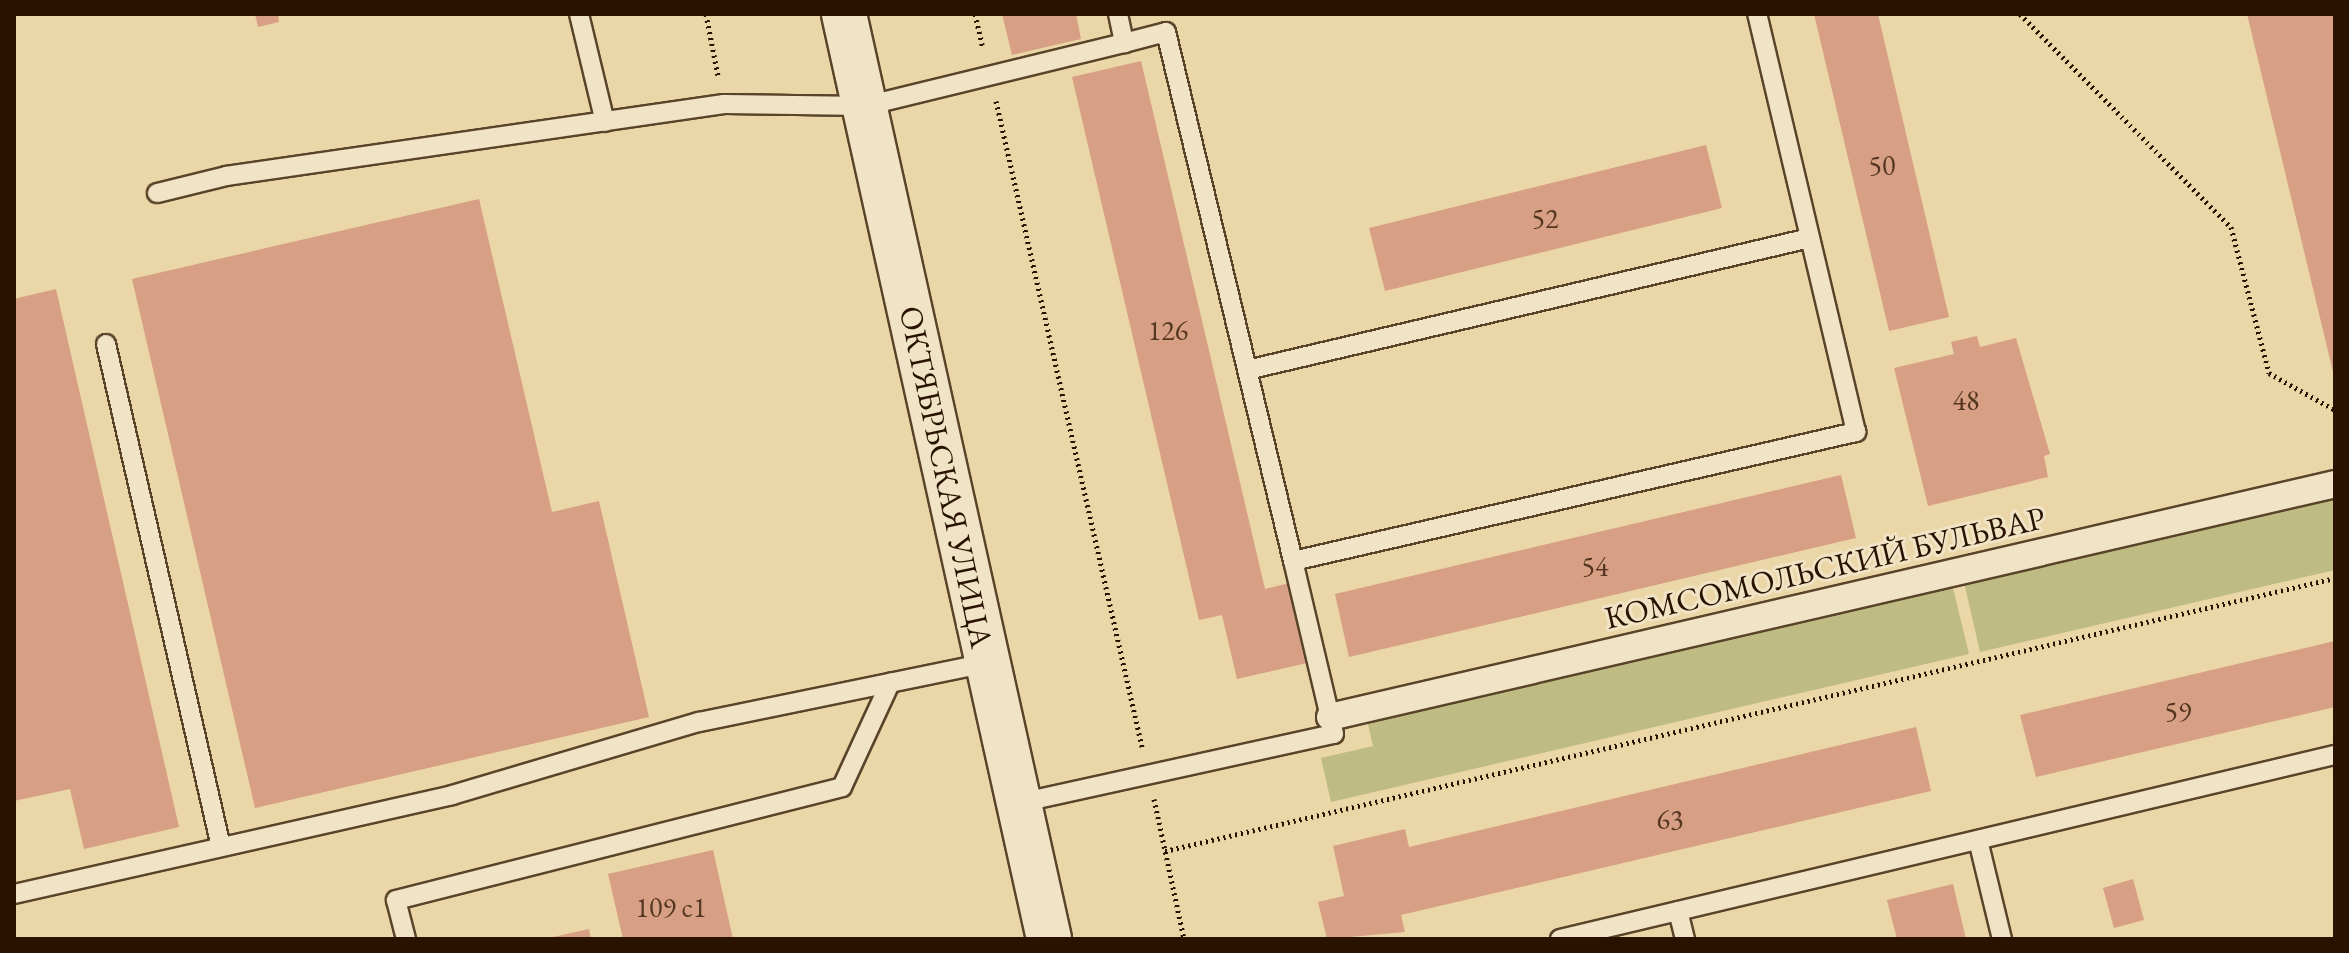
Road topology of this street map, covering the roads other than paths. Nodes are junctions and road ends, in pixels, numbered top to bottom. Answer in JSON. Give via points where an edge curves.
{"nodes":[{"id":1,"x":579,"y":14,"type":"edge"},
{"id":2,"x":844,"y":14,"type":"edge"},
{"id":3,"x":1118,"y":14,"type":"edge"},
{"id":4,"x":1757,"y":14,"type":"edge"},
{"id":5,"x":1124,"y":43,"type":"junction"},
{"id":6,"x":865,"y":106,"type":"junction"},
{"id":7,"x":605,"y":122,"type":"junction"},
{"id":8,"x":157,"y":193,"type":"dead end"},
{"id":9,"x":1810,"y":238,"type":"junction"},
{"id":10,"x":106,"y":344,"type":"dead end"},
{"id":11,"x":1247,"y":370,"type":"junction"},
{"id":12,"x":2335,"y":484,"type":"edge"},
{"id":13,"x":1293,"y":561,"type":"junction"},
{"id":14,"x":987,"y":663,"type":"junction"},
{"id":15,"x":890,"y":683,"type":"junction"},
{"id":16,"x":1330,"y":717,"type":"junction"},
{"id":17,"x":2335,"y":755,"type":"edge"},
{"id":18,"x":1019,"y":803,"type":"junction"},
{"id":19,"x":1978,"y":840,"type":"junction"},
{"id":20,"x":221,"y":847,"type":"junction"},
{"id":21,"x":14,"y":894,"type":"edge"},
{"id":22,"x":1678,"y":911,"type":"junction"},
{"id":23,"x":406,"y":939,"type":"edge"},
{"id":24,"x":1049,"y":939,"type":"edge"},
{"id":25,"x":1560,"y":939,"type":"edge"},
{"id":26,"x":1685,"y":939,"type":"edge"},
{"id":27,"x":2002,"y":939,"type":"edge"}],
"edges":[{"from":1,"to":7,"type":"lane"},
{"from":2,"to":6,"type":"street","name":"ОКТЯБРЬСКАЯ УЛИЦА"},
{"from":3,"to":5,"type":"lane"},
{"from":4,"to":9,"type":"lane"},
{"from":5,"to":6,"type":"lane"},
{"from":5,"to":11,"type":"lane","via":[[1166,32]]},
{"from":6,"to":7,"type":"lane","via":[[724,104]]},
{"from":6,"to":14,"type":"street","name":"ОКТЯБРЬСКАЯ УЛИЦА"},
{"from":7,"to":8,"type":"lane","via":[[226,176]]},
{"from":9,"to":11,"type":"lane"},
{"from":9,"to":13,"type":"lane","via":[[1856,432]]},
{"from":10,"to":20,"type":"lane"},
{"from":11,"to":13,"type":"lane"},
{"from":12,"to":16,"type":"street","name":"КОМСОМОЛЬСКИЙ БУЛЬВАР"},
{"from":13,"to":16,"type":"lane"},
{"from":14,"to":15,"type":"lane"},
{"from":14,"to":18,"type":"street","name":"ОКТЯБРЬСКАЯ УЛИЦА"},
{"from":15,"to":20,"type":"lane","via":[[699,722],[452,795]]},
{"from":15,"to":23,"type":"lane","via":[[842,787],[396,900]]},
{"from":16,"to":18,"type":"lane","via":[[1334,734]]},
{"from":17,"to":19,"type":"lane"},
{"from":18,"to":24,"type":"street","name":"ОКТЯБРЬСКАЯ УЛИЦА"},
{"from":19,"to":22,"type":"lane"},
{"from":19,"to":27,"type":"lane"},
{"from":20,"to":21,"type":"lane"},
{"from":22,"to":25,"type":"lane"},
{"from":22,"to":26,"type":"lane"}]}
